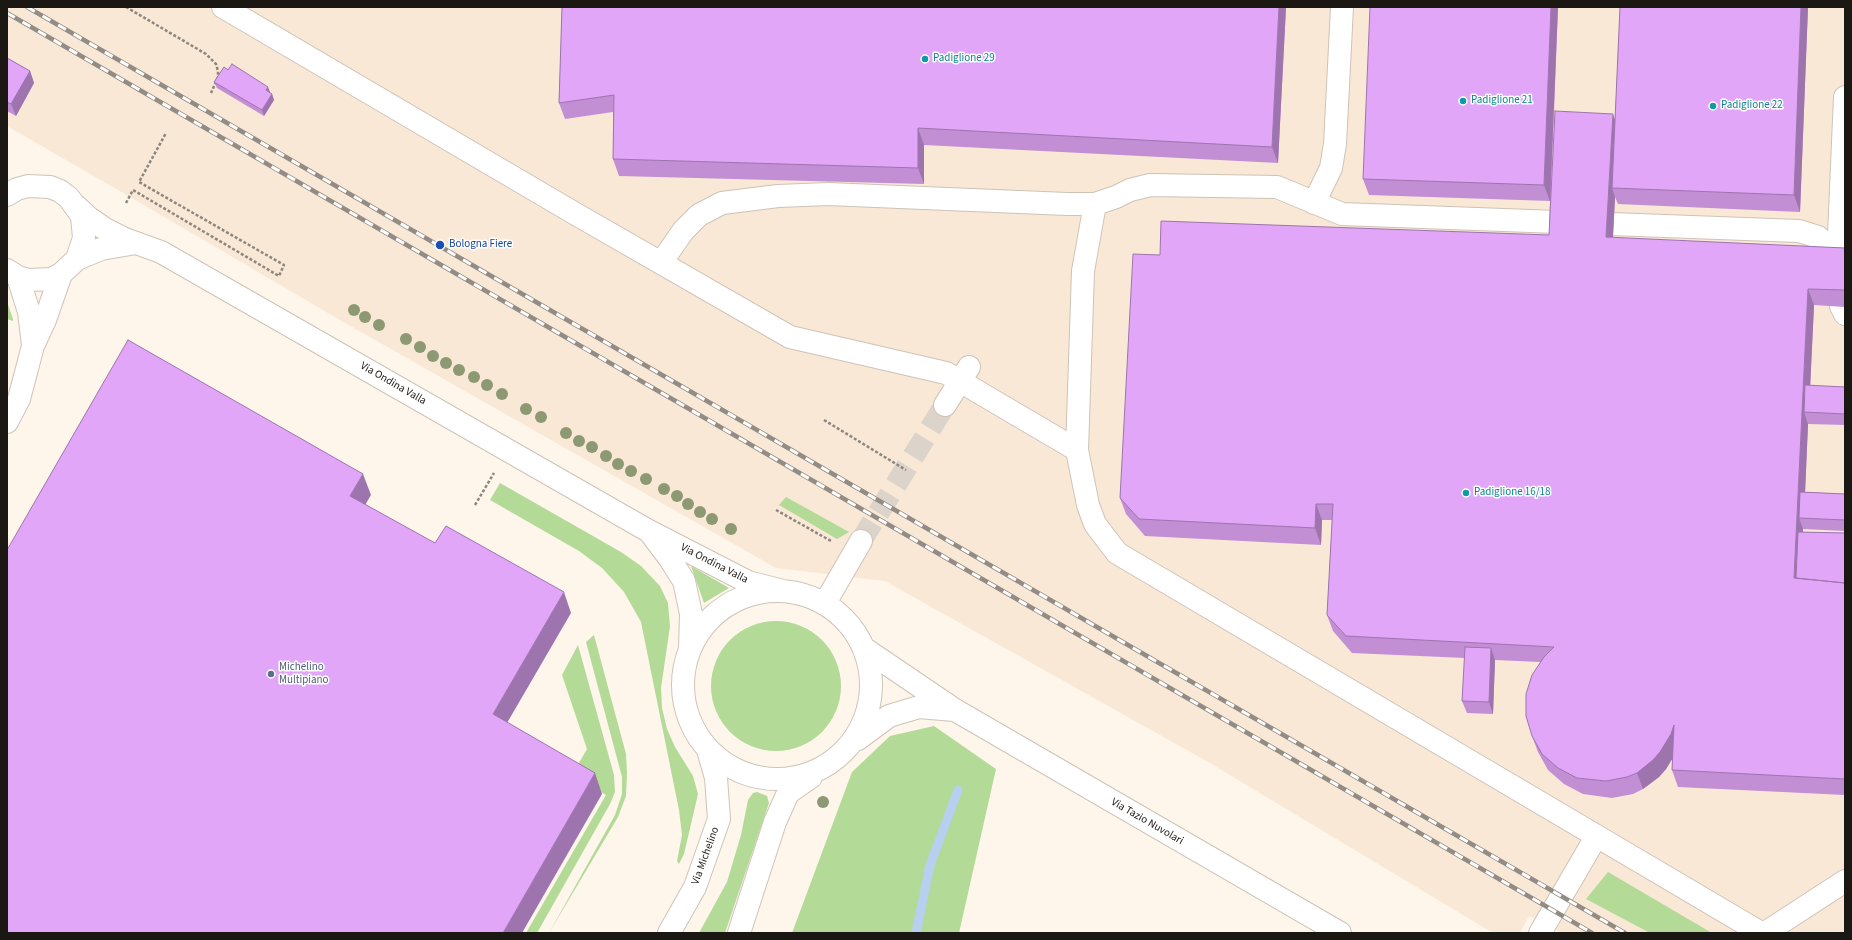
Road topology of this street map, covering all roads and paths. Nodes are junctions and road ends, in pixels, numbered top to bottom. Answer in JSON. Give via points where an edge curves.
{"nodes":[{"id":1,"x":126,"y":7,"type":"edge"},
{"id":2,"x":222,"y":7,"type":"edge"},
{"id":3,"x":1342,"y":7,"type":"edge"},
{"id":4,"x":211,"y":92,"type":"dead end"},
{"id":5,"x":1845,"y":97,"type":"edge"},
{"id":6,"x":166,"y":133,"type":"dead end"},
{"id":7,"x":9,"y":190,"type":"edge"},
{"id":8,"x":1314,"y":202,"type":"junction"},
{"id":9,"x":126,"y":203,"type":"dead end"},
{"id":10,"x":1095,"y":204,"type":"junction"},
{"id":11,"x":76,"y":206,"type":"junction"},
{"id":12,"x":137,"y":243,"type":"junction"},
{"id":13,"x":1833,"y":251,"type":"junction"},
{"id":14,"x":77,"y":259,"type":"junction"},
{"id":15,"x":661,"y":264,"type":"junction"},
{"id":16,"x":12,"y":273,"type":"edge"},
{"id":17,"x":61,"y":274,"type":"junction"},
{"id":18,"x":1845,"y":314,"type":"edge"},
{"id":19,"x":33,"y":346,"type":"junction"},
{"id":20,"x":965,"y":374,"type":"junction"},
{"id":21,"x":13,"y":403,"type":"edge"},
{"id":22,"x":946,"y":405,"type":"tunnel mouth"},
{"id":23,"x":824,"y":420,"type":"dead end"},
{"id":24,"x":7,"y":422,"type":"edge"},
{"id":25,"x":1077,"y":450,"type":"junction"},
{"id":26,"x":906,"y":470,"type":"dead end"},
{"id":27,"x":495,"y":472,"type":"dead end"},
{"id":28,"x":475,"y":505,"type":"dead end"},
{"id":29,"x":776,"y":510,"type":"dead end"},
{"id":30,"x":647,"y":530,"type":"junction"},
{"id":31,"x":831,"y":540,"type":"dead end"},
{"id":32,"x":862,"y":541,"type":"tunnel mouth"},
{"id":33,"x":783,"y":591,"type":"junction"},
{"id":34,"x":825,"y":603,"type":"junction"},
{"id":35,"x":690,"y":648,"type":"junction"},
{"id":36,"x":865,"y":649,"type":"junction"},
{"id":37,"x":955,"y":710,"type":"junction"},
{"id":38,"x":851,"y":745,"type":"junction"},
{"id":39,"x":708,"y":750,"type":"junction"},
{"id":40,"x":826,"y":767,"type":"junction"},
{"id":41,"x":1596,"y":837,"type":"junction"},
{"id":42,"x":1845,"y":881,"type":"edge"},
{"id":43,"x":669,"y":933,"type":"edge"},
{"id":44,"x":739,"y":933,"type":"edge"},
{"id":45,"x":1340,"y":933,"type":"edge"},
{"id":46,"x":1540,"y":933,"type":"edge"},
{"id":47,"x":1761,"y":933,"type":"edge"},
{"id":48,"x":1765,"y":933,"type":"edge"}],
"edges":[{"from":1,"to":4,"type":"path","via":[[206,54],[216,64],[218,77]]},
{"from":2,"to":15,"type":"street"},
{"from":3,"to":8,"type":"street","via":[[1335,144],[1330,168]]},
{"from":5,"to":13,"type":"street","via":[[1839,234]]},
{"from":6,"to":9,"type":"path","via":[[139,182],[284,266],[279,276],[133,190]]},
{"from":7,"to":11,"type":"street","name":"Via Ondina Valla","via":[[28,186],[50,187],[69,198]]},
{"from":8,"to":10,"type":"street","via":[[1278,187],[1150,185]]},
{"from":8,"to":13,"type":"street","via":[[1342,214],[1799,231],[1818,237]]},
{"from":10,"to":15,"type":"street","via":[[828,194],[778,196],[722,203],[699,216],[683,231]]},
{"from":10,"to":25,"type":"street","via":[[1083,271]]},
{"from":11,"to":12,"type":"street","name":"Via Ondina Valla","via":[[105,229]]},
{"from":11,"to":14,"type":"street","via":[[82,216],[84,238]]},
{"from":12,"to":14,"type":"street","name":"Via Ondina Valla","via":[[100,249]]},
{"from":12,"to":30,"type":"street","name":"Via Ondina Valla","via":[[161,252]]},
{"from":13,"to":18,"type":"street","via":[[1838,264],[1841,306]]},
{"from":14,"to":17,"type":"street"},
{"from":15,"to":20,"type":"street","via":[[790,338],[946,373]]},
{"from":16,"to":17,"type":"street","via":[[29,280],[51,278]]},
{"from":16,"to":19,"type":"street","via":[[29,312]]},
{"from":17,"to":19,"type":"street"},
{"from":19,"to":21,"type":"street"},
{"from":20,"to":22,"type":"street"},
{"from":20,"to":25,"type":"street"},
{"from":21,"to":24,"type":"street"},
{"from":23,"to":26,"type":"path"},
{"from":25,"to":41,"type":"street","via":[[1088,505],[1095,524],[1116,553]]},
{"from":27,"to":28,"type":"path"},
{"from":29,"to":31,"type":"path"},
{"from":30,"to":33,"type":"street","name":"Via Ondina Valla","via":[[748,582]]},
{"from":30,"to":35,"type":"street","name":"Via Ondina Valla","via":[[684,581],[691,614]]},
{"from":32,"to":34,"type":"street"},
{"from":33,"to":34,"type":"street","via":[[805,594]]},
{"from":33,"to":35,"type":"street","via":[[754,593],[727,605],[706,624]]},
{"from":34,"to":36,"type":"street","via":[[849,622]]},
{"from":35,"to":39,"type":"street","via":[[683,674],[684,701],[692,727]]},
{"from":36,"to":37,"type":"street","name":"Via Tazio Nuvolari"},
{"from":36,"to":38,"type":"street","via":[[872,674],[871,699],[864,724]]},
{"from":37,"to":38,"type":"street","name":"Via Tazio Nuvolari","via":[[919,707],[888,716]]},
{"from":37,"to":45,"type":"street","name":"Via Tazio Nuvolari"},
{"from":38,"to":40,"type":"street"},
{"from":39,"to":40,"type":"street","via":[[733,769],[764,779],[796,778]]},
{"from":39,"to":43,"type":"street","name":"Via Michelino","via":[[716,778],[719,819],[695,887]]},
{"from":40,"to":44,"type":"street","via":[[788,793],[774,822]]},
{"from":41,"to":46,"type":"street"},
{"from":41,"to":47,"type":"street"},
{"from":42,"to":48,"type":"street"}]}
